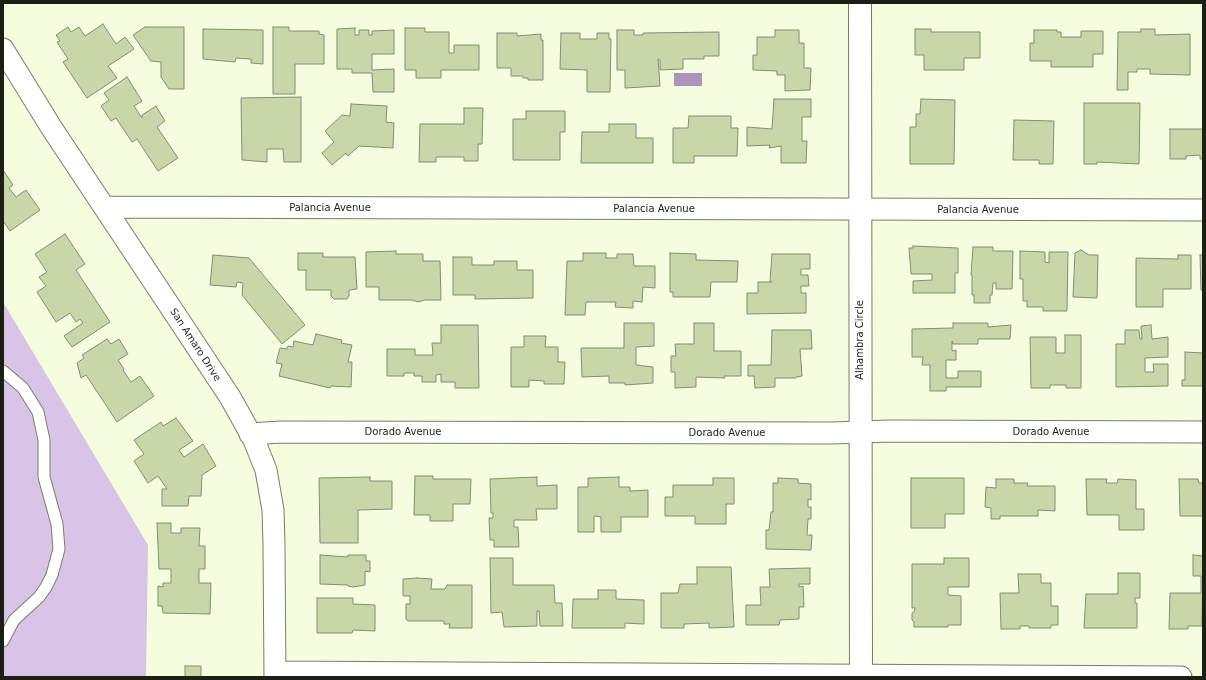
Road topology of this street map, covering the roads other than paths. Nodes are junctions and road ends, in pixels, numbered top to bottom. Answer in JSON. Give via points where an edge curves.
{"nodes":[{"id":1,"x":860,"y":3,"type":"edge"},
{"id":2,"x":3,"y":49,"type":"edge"},
{"id":3,"x":105,"y":207,"type":"junction"},
{"id":4,"x":860,"y":210,"type":"junction"},
{"id":5,"x":1203,"y":210,"type":"edge"},
{"id":6,"x":3,"y":371,"type":"edge"},
{"id":7,"x":860,"y":432,"type":"junction"},
{"id":8,"x":1203,"y":432,"type":"edge"},
{"id":9,"x":250,"y":434,"type":"junction"},
{"id":10,"x":3,"y":641,"type":"edge"},
{"id":11,"x":275,"y":675,"type":"edge"},
{"id":12,"x":861,"y":676,"type":"edge"},
{"id":13,"x":1181,"y":677,"type":"edge"}],
"edges":[{"from":1,"to":4,"type":"street","name":"Alhambra Circle"},
{"from":2,"to":3,"type":"street","name":"San Amaro Drive","via":[[26,89]]},
{"from":3,"to":4,"type":"street","name":"Palancia Avenue"},
{"from":3,"to":9,"type":"street","name":"San Amaro Drive","via":[[218,380]]},
{"from":4,"to":5,"type":"street","name":"Palancia Avenue"},
{"from":4,"to":7,"type":"street","name":"Alhambra Circle"},
{"from":6,"to":10,"type":"lane","via":[[23,388],[38,412],[44,440],[44,477],[59,535],[56,563],[46,587],[14,620]]},
{"from":7,"to":8,"type":"street","name":"Dorado Avenue"},
{"from":7,"to":9,"type":"street","name":"Dorado Avenue"},
{"from":7,"to":12,"type":"street","name":"Alhambra Circle"},
{"from":9,"to":11,"type":"street","name":"San Amaro Drive","via":[[266,470],[272,510]]},
{"from":11,"to":12,"type":"street"},
{"from":12,"to":13,"type":"street"}]}
